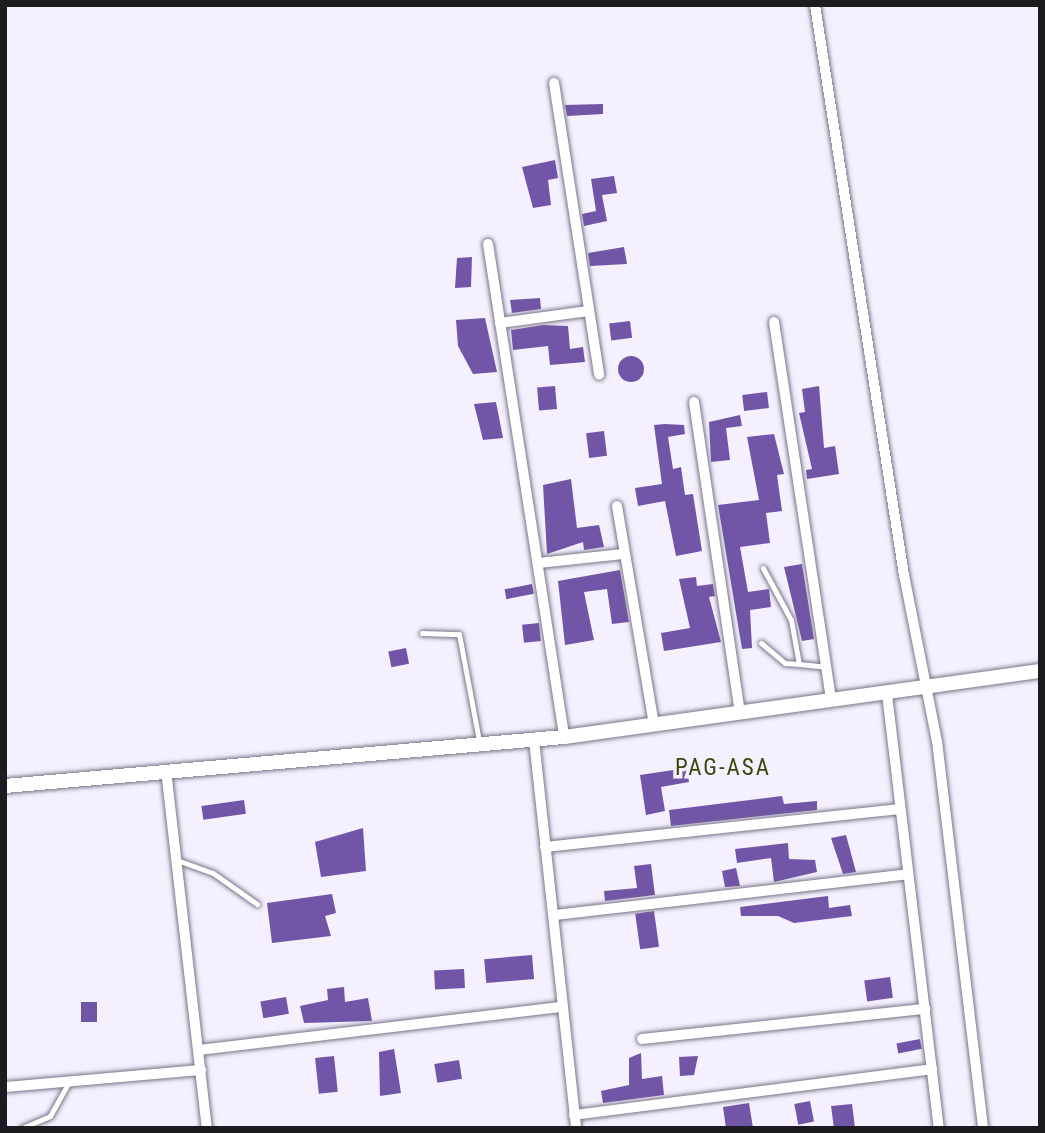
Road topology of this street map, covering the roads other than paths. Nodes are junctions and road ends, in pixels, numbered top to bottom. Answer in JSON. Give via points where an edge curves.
{"nodes":[{"id":1,"x":815,"y":5,"type":"edge"},
{"id":2,"x":554,"y":83,"type":"dead end"},
{"id":3,"x":488,"y":244,"type":"dead end"},
{"id":4,"x":588,"y":311,"type":"junction"},
{"id":5,"x":774,"y":321,"type":"dead end"},
{"id":6,"x":500,"y":323,"type":"junction"},
{"id":7,"x":599,"y":375,"type":"dead end"},
{"id":8,"x":694,"y":402,"type":"dead end"},
{"id":9,"x":617,"y":506,"type":"dead end"},
{"id":10,"x":623,"y":554,"type":"junction"},
{"id":11,"x":539,"y":563,"type":"junction"},
{"id":12,"x":763,"y":568,"type":"dead end"},
{"id":13,"x":422,"y":633,"type":"dead end"},
{"id":14,"x":761,"y":643,"type":"dead end"},
{"id":15,"x":799,"y":664,"type":"junction"},
{"id":16,"x":826,"y":667,"type":"junction"},
{"id":17,"x":1040,"y":671,"type":"edge"},
{"id":18,"x":928,"y":689,"type":"junction"},
{"id":19,"x":887,"y":694,"type":"junction"},
{"id":20,"x":831,"y":701,"type":"junction"},
{"id":21,"x":740,"y":712,"type":"junction"},
{"id":22,"x":654,"y":724,"type":"junction"},
{"id":23,"x":564,"y":737,"type":"junction"},
{"id":24,"x":534,"y":740,"type":"junction"},
{"id":25,"x":479,"y":744,"type":"junction"},
{"id":26,"x":166,"y":770,"type":"junction"},
{"id":27,"x":5,"y":786,"type":"edge"},
{"id":28,"x":900,"y":809,"type":"junction"},
{"id":29,"x":545,"y":847,"type":"junction"},
{"id":30,"x":177,"y":860,"type":"junction"},
{"id":31,"x":908,"y":874,"type":"junction"},
{"id":32,"x":257,"y":904,"type":"dead end"},
{"id":33,"x":555,"y":915,"type":"junction"},
{"id":34,"x":562,"y":1007,"type":"junction"},
{"id":35,"x":925,"y":1009,"type":"junction"},
{"id":36,"x":642,"y":1040,"type":"dead end"},
{"id":37,"x":199,"y":1050,"type":"junction"},
{"id":38,"x":932,"y":1069,"type":"junction"},
{"id":39,"x":201,"y":1070,"type":"junction"},
{"id":40,"x":72,"y":1078,"type":"junction"},
{"id":41,"x":5,"y":1087,"type":"edge"},
{"id":42,"x":575,"y":1115,"type":"junction"},
{"id":43,"x":22,"y":1128,"type":"edge"},
{"id":44,"x":207,"y":1128,"type":"edge"},
{"id":45,"x":576,"y":1128,"type":"edge"},
{"id":46,"x":939,"y":1128,"type":"edge"},
{"id":47,"x":983,"y":1128,"type":"edge"}],
"edges":[{"from":1,"to":18,"type":"street","via":[[904,575]]},
{"from":2,"to":4,"type":"street"},
{"from":3,"to":6,"type":"street"},
{"from":4,"to":6,"type":"street"},
{"from":4,"to":7,"type":"street"},
{"from":5,"to":16,"type":"street"},
{"from":6,"to":11,"type":"street"},
{"from":8,"to":21,"type":"street"},
{"from":9,"to":10,"type":"street"},
{"from":10,"to":11,"type":"street"},
{"from":10,"to":22,"type":"street"},
{"from":11,"to":23,"type":"street"},
{"from":12,"to":15,"type":"lane","via":[[791,620]]},
{"from":13,"to":25,"type":"lane","via":[[459,634]]},
{"from":14,"to":15,"type":"lane","via":[[785,663]]},
{"from":15,"to":16,"type":"lane"},
{"from":16,"to":20,"type":"street"},
{"from":17,"to":18,"type":"street"},
{"from":18,"to":19,"type":"street"},
{"from":18,"to":47,"type":"street"},
{"from":19,"to":20,"type":"street"},
{"from":19,"to":28,"type":"street"},
{"from":20,"to":21,"type":"street"},
{"from":21,"to":22,"type":"street"},
{"from":22,"to":23,"type":"street"},
{"from":23,"to":24,"type":"street"},
{"from":24,"to":25,"type":"street"},
{"from":24,"to":29,"type":"street"},
{"from":25,"to":26,"type":"street"},
{"from":26,"to":27,"type":"street"},
{"from":26,"to":30,"type":"street"},
{"from":28,"to":29,"type":"street"},
{"from":28,"to":31,"type":"street"},
{"from":29,"to":33,"type":"street"},
{"from":30,"to":32,"type":"lane","via":[[213,873]]},
{"from":30,"to":37,"type":"street"},
{"from":31,"to":33,"type":"street"},
{"from":31,"to":35,"type":"street"},
{"from":33,"to":34,"type":"street"},
{"from":34,"to":37,"type":"street"},
{"from":34,"to":42,"type":"street"},
{"from":35,"to":36,"type":"street"},
{"from":35,"to":38,"type":"street"},
{"from":37,"to":39,"type":"street"},
{"from":38,"to":42,"type":"street"},
{"from":38,"to":46,"type":"street"},
{"from":39,"to":40,"type":"street"},
{"from":39,"to":44,"type":"street"},
{"from":40,"to":41,"type":"street"},
{"from":40,"to":43,"type":"lane","via":[[50,1116]]},
{"from":42,"to":45,"type":"street"}]}
